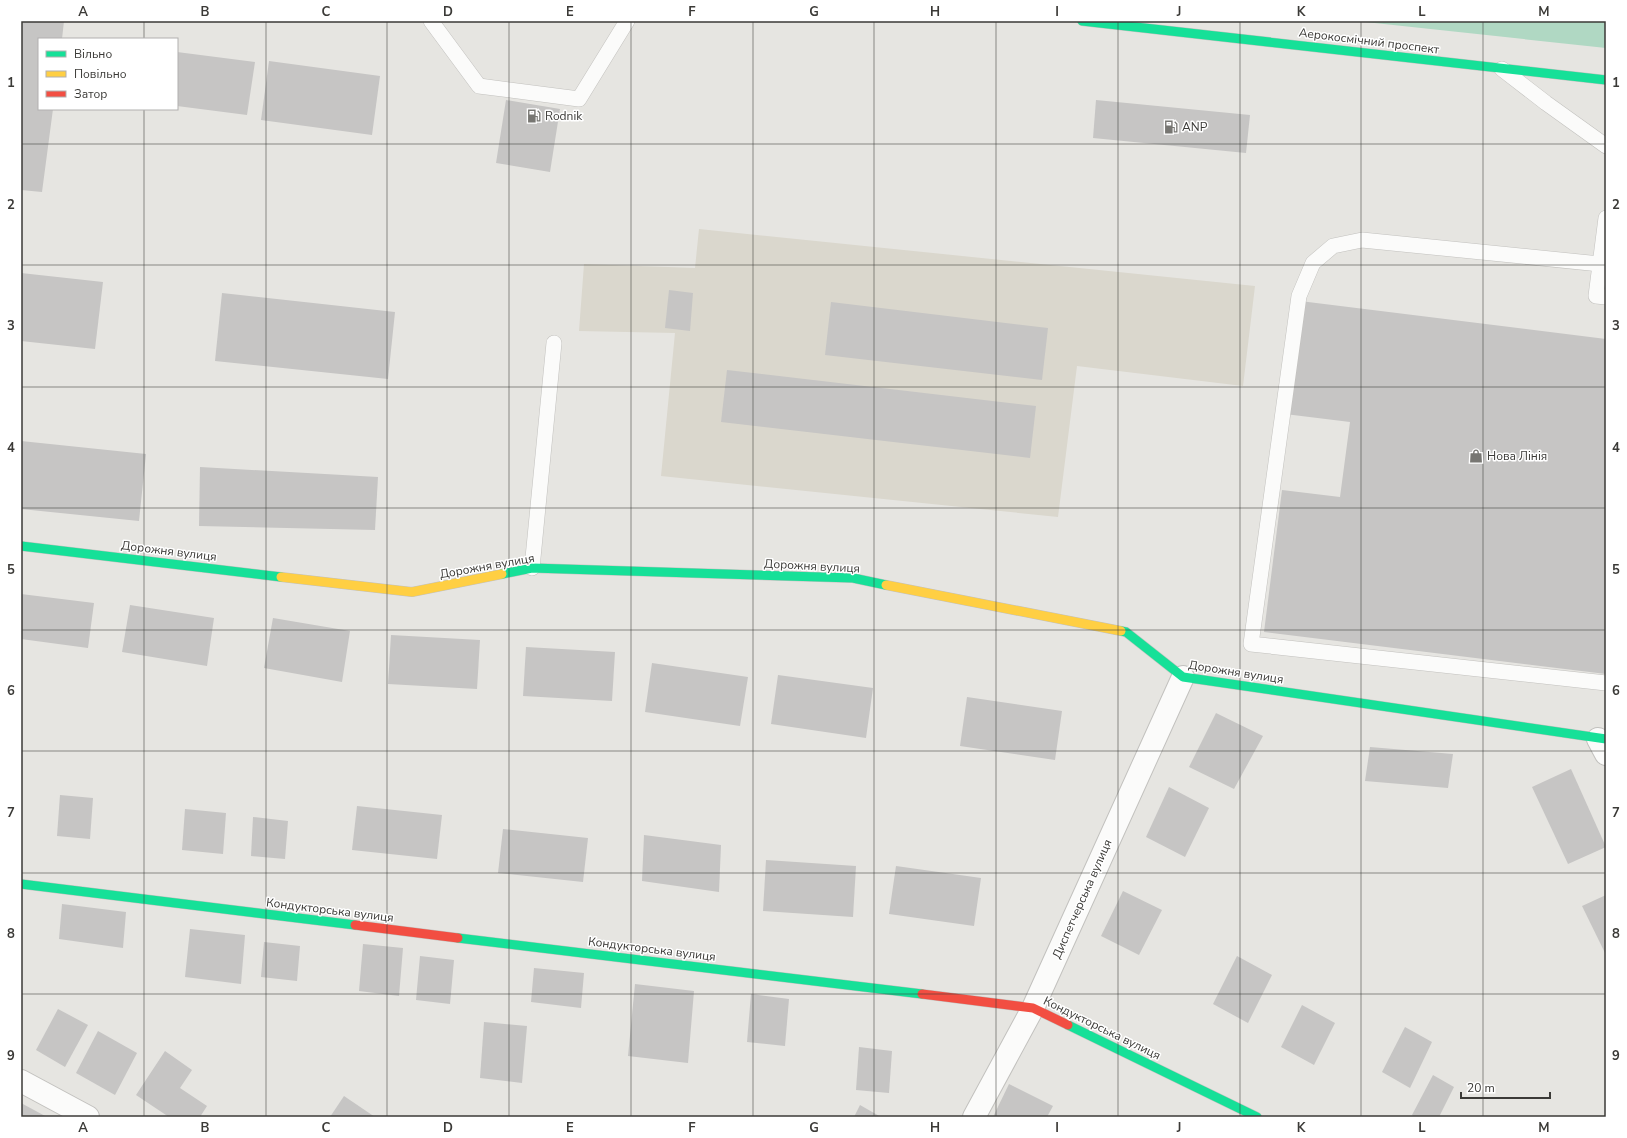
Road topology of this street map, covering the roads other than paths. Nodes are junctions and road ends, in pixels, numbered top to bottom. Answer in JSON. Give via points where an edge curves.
{"nodes":[{"id":1,"x":431,"y":21,"type":"edge"},
{"id":2,"x":627,"y":21,"type":"edge"},
{"id":3,"x":1082,"y":21,"type":"edge"},
{"id":4,"x":1502,"y":69,"type":"junction"},
{"id":5,"x":1606,"y":80,"type":"edge"},
{"id":6,"x":1606,"y":146,"type":"edge"},
{"id":7,"x":1606,"y":218,"type":"edge"},
{"id":8,"x":1600,"y":264,"type":"junction"},
{"id":9,"x":1606,"y":297,"type":"edge"},
{"id":10,"x":554,"y":343,"type":"dead end"},
{"id":11,"x":21,"y":546,"type":"edge"},
{"id":12,"x":532,"y":568,"type":"junction"},
{"id":13,"x":1183,"y":677,"type":"junction"},
{"id":14,"x":1606,"y":683,"type":"edge"},
{"id":15,"x":1603,"y":744,"type":"edge"},
{"id":16,"x":21,"y":884,"type":"edge"},
{"id":17,"x":1033,"y":1008,"type":"junction"},
{"id":18,"x":21,"y":1081,"type":"edge"},
{"id":19,"x":88,"y":1117,"type":"edge"},
{"id":20,"x":974,"y":1117,"type":"edge"},
{"id":21,"x":1257,"y":1117,"type":"edge"}],
"edges":[{"from":1,"to":2,"type":"lane","via":[[479,86],[579,99]]},
{"from":3,"to":4,"type":"street","name":"Аерокосмічний проспект"},
{"from":4,"to":5,"type":"street","name":"Аерокосмічний проспект"},
{"from":4,"to":6,"type":"lane"},
{"from":7,"to":8,"type":"lane"},
{"from":8,"to":9,"type":"lane","via":[[1596,296]]},
{"from":8,"to":14,"type":"lane","via":[[1362,240],[1333,246],[1313,263],[1299,296],[1251,644]]},
{"from":10,"to":12,"type":"lane"},
{"from":11,"to":12,"type":"street","name":"Дорожня вулиця","via":[[412,592]]},
{"from":12,"to":13,"type":"street","name":"Дорожня вулиця","via":[[853,578],[1126,632]]},
{"from":13,"to":15,"type":"street","name":"Дорожня вулиця"},
{"from":13,"to":17,"type":"street","name":"Диспетчерська вулиця"},
{"from":16,"to":17,"type":"street","name":"Кондукторська вулиця"},
{"from":17,"to":20,"type":"street","name":"Диспетчерська вулиця"},
{"from":17,"to":21,"type":"street","name":"Кондукторська вулиця"},
{"from":18,"to":19,"type":"street"}]}
